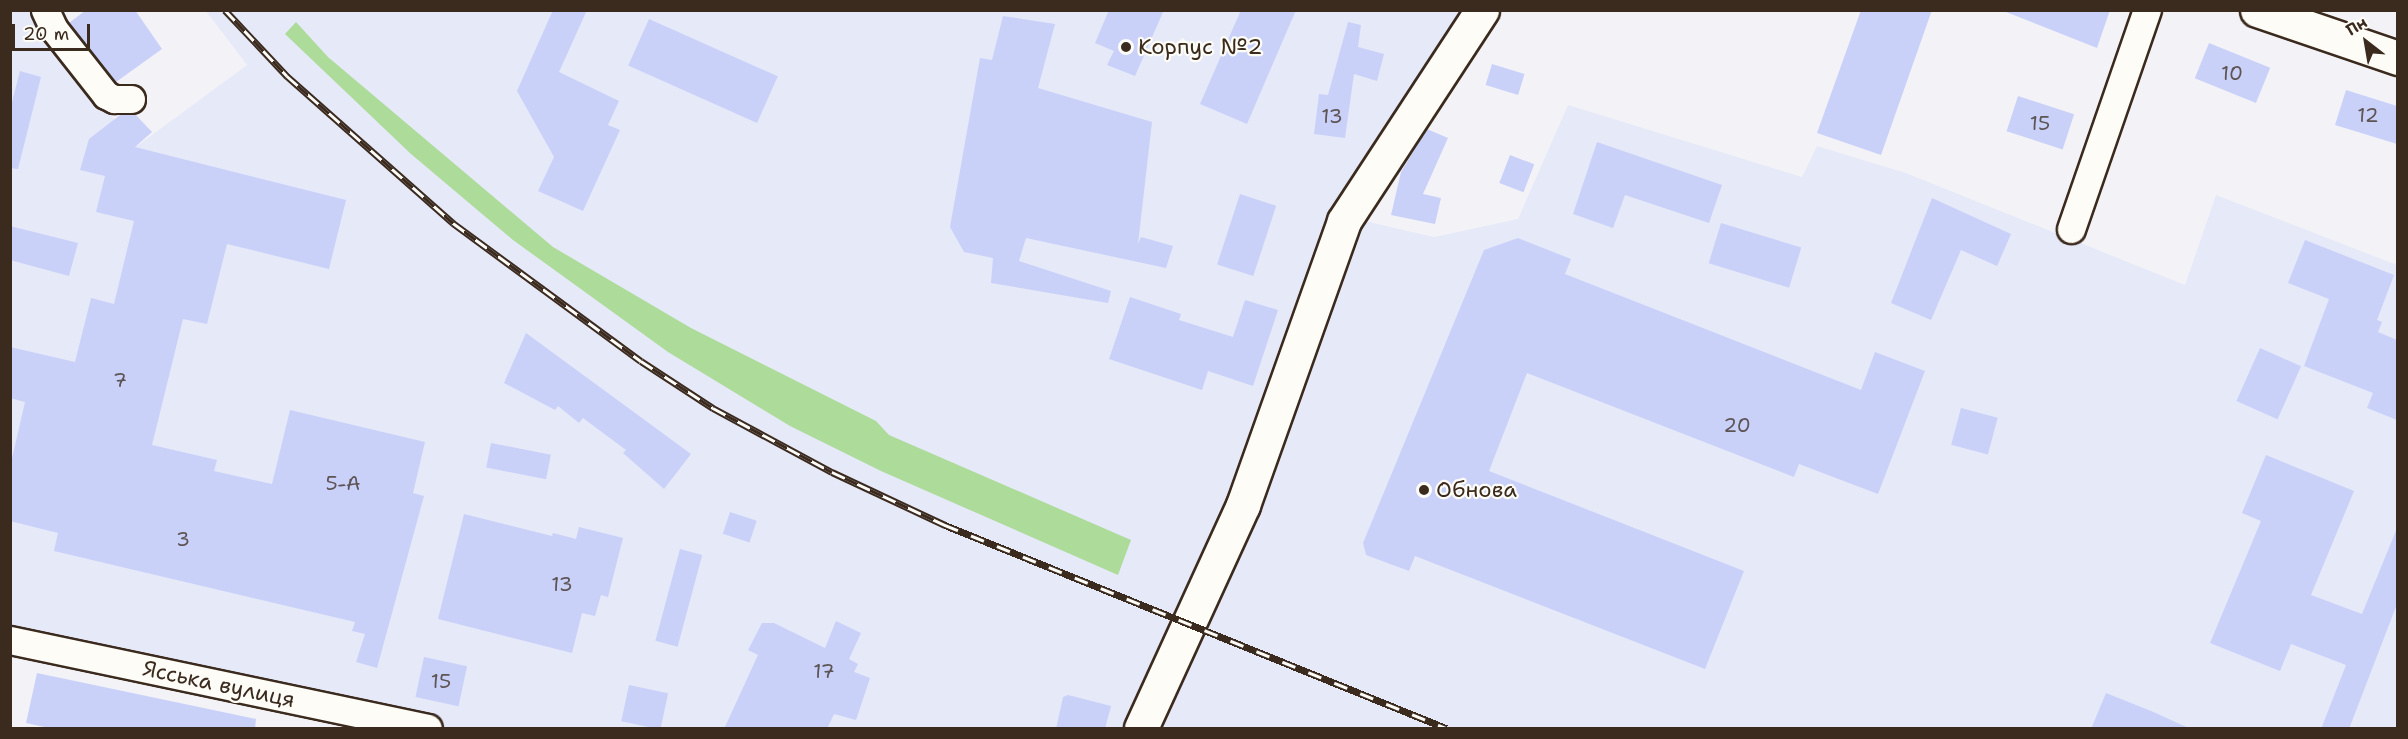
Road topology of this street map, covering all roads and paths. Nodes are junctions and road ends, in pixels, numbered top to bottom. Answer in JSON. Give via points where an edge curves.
{"nodes":[{"id":1,"x":45,"y":10,"type":"edge"},
{"id":2,"x":1482,"y":10,"type":"edge"},
{"id":3,"x":2147,"y":10,"type":"edge"},
{"id":4,"x":2257,"y":10,"type":"edge"},
{"id":5,"x":2397,"y":58,"type":"edge"},
{"id":6,"x":131,"y":99,"type":"dead end"},
{"id":7,"x":2070,"y":229,"type":"dead end"},
{"id":8,"x":10,"y":640,"type":"edge"},
{"id":9,"x":323,"y":718,"type":"edge"},
{"id":10,"x":428,"y":729,"type":"edge"},
{"id":11,"x":1141,"y":729,"type":"edge"}],
"edges":[{"from":1,"to":6,"type":"street","via":[[54,29],[106,95]]},
{"from":2,"to":11,"type":"main road","via":[[1344,221],[1244,505]]},
{"from":3,"to":7,"type":"street"},
{"from":4,"to":5,"type":"main road"},
{"from":8,"to":9,"type":"street","name":"Ясська вулиця"},
{"from":9,"to":10,"type":"street","name":"Ясська вулиця"}]}
